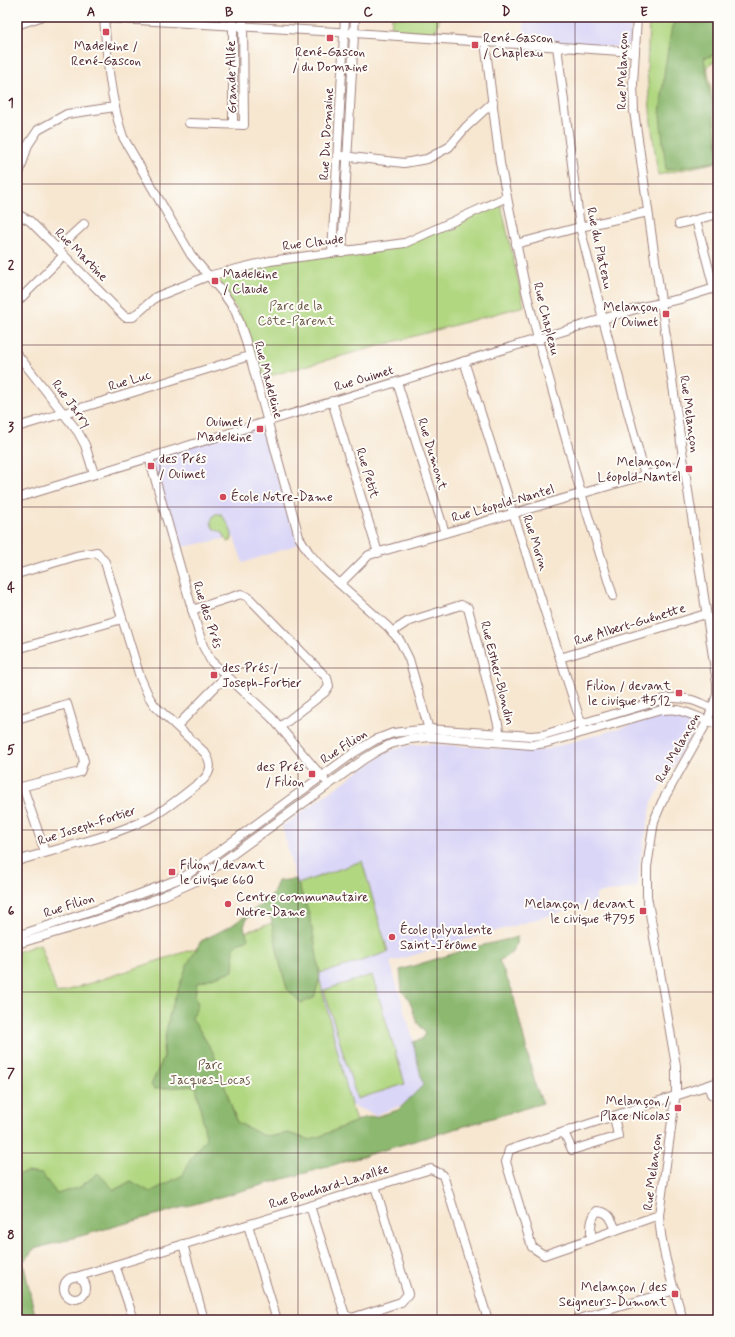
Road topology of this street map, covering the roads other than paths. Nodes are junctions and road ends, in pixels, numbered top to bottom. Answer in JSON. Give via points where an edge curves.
{"nodes":[{"id":1,"x":40,"y":17,"type":"edge"},
{"id":2,"x":89,"y":17,"type":"edge"},
{"id":3,"x":104,"y":17,"type":"edge"},
{"id":4,"x":233,"y":17,"type":"edge"},
{"id":5,"x":243,"y":17,"type":"edge"},
{"id":6,"x":345,"y":17,"type":"edge"},
{"id":7,"x":355,"y":17,"type":"edge"},
{"id":8,"x":637,"y":17,"type":"edge"},
{"id":9,"x":17,"y":25,"type":"edge"},
{"id":10,"x":234,"y":26,"type":"junction"},
{"id":11,"x":243,"y":26,"type":"junction"},
{"id":12,"x":344,"y":32,"type":"junction"},
{"id":13,"x":354,"y":33,"type":"junction"},
{"id":14,"x":485,"y":42,"type":"junction"},
{"id":15,"x":557,"y":46,"type":"junction"},
{"id":16,"x":635,"y":52,"type":"junction"},
{"id":17,"x":492,"y":102,"type":"junction"},
{"id":18,"x":115,"y":107,"type":"junction"},
{"id":19,"x":189,"y":123,"type":"dead end"},
{"id":20,"x":233,"y":124,"type":"junction"},
{"id":21,"x":338,"y":155,"type":"junction"},
{"id":22,"x":347,"y":156,"type":"junction"},
{"id":23,"x":17,"y":180,"type":"edge"},
{"id":24,"x":507,"y":197,"type":"junction"},
{"id":25,"x":648,"y":212,"type":"junction"},
{"id":26,"x":17,"y":214,"type":"edge"},
{"id":27,"x":718,"y":214,"type":"edge"},
{"id":28,"x":696,"y":220,"type":"junction"},
{"id":29,"x":84,"y":224,"type":"dead end"},
{"id":30,"x":679,"y":224,"type":"dead end"},
{"id":31,"x":580,"y":227,"type":"junction"},
{"id":32,"x":516,"y":244,"type":"junction"},
{"id":33,"x":57,"y":249,"type":"junction"},
{"id":34,"x":342,"y":252,"type":"junction"},
{"id":35,"x":332,"y":253,"type":"junction"},
{"id":36,"x":64,"y":256,"type":"junction"},
{"id":37,"x":208,"y":276,"type":"junction"},
{"id":38,"x":716,"y":288,"type":"edge"},
{"id":39,"x":17,"y":302,"type":"edge"},
{"id":40,"x":661,"y":303,"type":"junction"},
{"id":41,"x":125,"y":317,"type":"joint"},
{"id":42,"x":603,"y":319,"type":"junction"},
{"id":43,"x":538,"y":339,"type":"junction"},
{"id":44,"x":17,"y":354,"type":"edge"},
{"id":45,"x":249,"y":356,"type":"junction"},
{"id":46,"x":464,"y":361,"type":"junction"},
{"id":47,"x":397,"y":382,"type":"junction"},
{"id":48,"x":332,"y":401,"type":"junction"},
{"id":49,"x":63,"y":414,"type":"junction"},
{"id":50,"x":267,"y":421,"type":"junction"},
{"id":51,"x":17,"y":427,"type":"edge"},
{"id":52,"x":149,"y":457,"type":"junction"},
{"id":53,"x":684,"y":464,"type":"junction"},
{"id":54,"x":94,"y":474,"type":"junction"},
{"id":55,"x":645,"y":475,"type":"junction"},
{"id":56,"x":581,"y":493,"type":"junction"},
{"id":57,"x":17,"y":498,"type":"edge"},
{"id":58,"x":513,"y":513,"type":"junction"},
{"id":59,"x":444,"y":533,"type":"junction"},
{"id":60,"x":378,"y":552,"type":"junction"},
{"id":61,"x":17,"y":574,"type":"edge"},
{"id":62,"x":340,"y":584,"type":"junction"},
{"id":63,"x":613,"y":596,"type":"dead end"},
{"id":64,"x":192,"y":610,"type":"junction"},
{"id":65,"x":706,"y":614,"type":"junction"},
{"id":66,"x":122,"y":619,"type":"junction"},
{"id":67,"x":392,"y":632,"type":"junction"},
{"id":68,"x":17,"y":649,"type":"edge"},
{"id":69,"x":560,"y":658,"type":"junction"},
{"id":70,"x":226,"y":676,"type":"junction"},
{"id":71,"x":715,"y":710,"type":"edge"},
{"id":72,"x":17,"y":719,"type":"edge"},
{"id":73,"x":707,"y":722,"type":"junction"},
{"id":74,"x":718,"y":724,"type":"edge"},
{"id":75,"x":177,"y":726,"type":"junction"},
{"id":76,"x":280,"y":728,"type":"junction"},
{"id":77,"x":582,"y":728,"type":"junction"},
{"id":78,"x":430,"y":733,"type":"junction"},
{"id":79,"x":500,"y":734,"type":"junction"},
{"id":80,"x":373,"y":741,"type":"junction"},
{"id":81,"x":501,"y":743,"type":"junction"},
{"id":82,"x":377,"y":750,"type":"junction"},
{"id":83,"x":322,"y":776,"type":"junction"},
{"id":84,"x":329,"y":785,"type":"junction"},
{"id":85,"x":20,"y":787,"type":"edge"},
{"id":86,"x":45,"y":852,"type":"junction"},
{"id":87,"x":17,"y":861,"type":"edge"},
{"id":88,"x":184,"y":877,"type":"junction"},
{"id":89,"x":188,"y":885,"type":"junction"},
{"id":90,"x":17,"y":936,"type":"edge"},
{"id":91,"x":17,"y":944,"type":"edge"},
{"id":92,"x":718,"y":1082,"type":"edge"},
{"id":93,"x":708,"y":1085,"type":"junction"},
{"id":94,"x":675,"y":1097,"type":"junction"},
{"id":95,"x":718,"y":1100,"type":"edge"},
{"id":96,"x":614,"y":1116,"type":"junction"},
{"id":97,"x":564,"y":1132,"type":"junction"},
{"id":98,"x":375,"y":1186,"type":"junction"},
{"id":99,"x":310,"y":1206,"type":"junction"},
{"id":100,"x":659,"y":1215,"type":"junction"},
{"id":101,"x":248,"y":1225,"type":"junction"},
{"id":102,"x":616,"y":1230,"type":"junction"},
{"id":103,"x":591,"y":1238,"type":"junction"},
{"id":104,"x":182,"y":1244,"type":"junction"},
{"id":105,"x":115,"y":1265,"type":"junction"},
{"id":106,"x":76,"y":1277,"type":"dead end"},
{"id":107,"x":675,"y":1290,"type":"junction"},
{"id":108,"x":134,"y":1320,"type":"edge"},
{"id":109,"x":204,"y":1320,"type":"edge"},
{"id":110,"x":277,"y":1320,"type":"edge"},
{"id":111,"x":488,"y":1320,"type":"edge"},
{"id":112,"x":575,"y":1320,"type":"edge"},
{"id":113,"x":684,"y":1320,"type":"edge"}],
"edges":[{"from":1,"to":9,"type":"street"},
{"from":2,"to":3,"type":"street"},
{"from":3,"to":10,"type":"street"},
{"from":3,"to":18,"type":"street","name":"Rue Madeleine"},
{"from":4,"to":10,"type":"street","name":"Grande Allée"},
{"from":5,"to":11,"type":"street","name":"Grande Allée"},
{"from":6,"to":12,"type":"street","name":"Rue Du Domaine"},
{"from":7,"to":13,"type":"street","name":"Rue Du Domaine"},
{"from":8,"to":16,"type":"street","name":"Rue Melançon"},
{"from":10,"to":11,"type":"street"},
{"from":10,"to":20,"type":"street","name":"Grande Allée"},
{"from":11,"to":12,"type":"street"},
{"from":11,"to":20,"type":"street","name":"Grande Allée","via":[[244,125]]},
{"from":12,"to":13,"type":"street"},
{"from":12,"to":21,"type":"street","name":"Rue Du Domaine"},
{"from":13,"to":14,"type":"street"},
{"from":13,"to":22,"type":"street","name":"Rue Du Domaine"},
{"from":14,"to":15,"type":"street"},
{"from":14,"to":17,"type":"street","name":"Rue Chapleau"},
{"from":15,"to":16,"type":"street"},
{"from":15,"to":31,"type":"street","name":"Rue du Plateau"},
{"from":16,"to":25,"type":"street","name":"Rue Melançon","via":[[634,111]]},
{"from":17,"to":22,"type":"street","via":[[449,147],[428,159],[404,163]]},
{"from":17,"to":24,"type":"street","name":"Rue Chapleau"},
{"from":18,"to":23,"type":"street","via":[[67,114],[38,130],[28,145]]},
{"from":18,"to":37,"type":"street","name":"Rue Madeleine","via":[[123,137],[191,255]]},
{"from":19,"to":20,"type":"street","name":"Grande Allée"},
{"from":21,"to":22,"type":"street"},
{"from":21,"to":35,"type":"street","name":"Rue Du Domaine"},
{"from":22,"to":34,"type":"street","name":"Rue Du Domaine"},
{"from":24,"to":32,"type":"street","name":"Rue Chapleau"},
{"from":24,"to":34,"type":"street","name":"Rue Claude","via":[[405,243]]},
{"from":25,"to":31,"type":"street"},
{"from":25,"to":40,"type":"street","name":"Rue Melançon"},
{"from":26,"to":33,"type":"street","name":"Rue Martine","via":[[30,221]]},
{"from":27,"to":28,"type":"street"},
{"from":28,"to":30,"type":"street"},
{"from":28,"to":38,"type":"street"},
{"from":29,"to":33,"type":"street"},
{"from":31,"to":32,"type":"street"},
{"from":31,"to":42,"type":"street","name":"Rue du Plateau"},
{"from":32,"to":43,"type":"street","name":"Rue Chapleau"},
{"from":33,"to":36,"type":"street","name":"Rue Martine"},
{"from":34,"to":35,"type":"street","name":"Rue Claude"},
{"from":35,"to":37,"type":"street","name":"Rue Claude","via":[[270,261]]},
{"from":36,"to":39,"type":"street"},
{"from":36,"to":41,"type":"street","name":"Rue Martine"},
{"from":37,"to":41,"type":"street","name":"Rue Claude","via":[[156,297],[133,317]]},
{"from":37,"to":45,"type":"street","name":"Rue Madeleine","via":[[235,310]]},
{"from":38,"to":40,"type":"street","name":"Rue Ouimet"},
{"from":40,"to":42,"type":"street","name":"Rue Ouimet"},
{"from":40,"to":53,"type":"street","name":"Rue Melançon"},
{"from":42,"to":43,"type":"street","name":"Rue Ouimet"},
{"from":42,"to":55,"type":"street","name":"Rue du Plateau"},
{"from":43,"to":46,"type":"street","name":"Rue Ouimet"},
{"from":43,"to":56,"type":"street","name":"Rue Chapleau"},
{"from":44,"to":49,"type":"street","name":"Rue Jarry"},
{"from":45,"to":49,"type":"street","name":"Rue Luc"},
{"from":45,"to":50,"type":"street","name":"Rue Madeleine"},
{"from":46,"to":47,"type":"street","name":"Rue Ouimet"},
{"from":46,"to":58,"type":"street","name":"Rue Morin"},
{"from":47,"to":48,"type":"street","name":"Rue Ouimet"},
{"from":47,"to":59,"type":"street","name":"Rue Dumont"},
{"from":48,"to":50,"type":"street","name":"Rue Ouimet"},
{"from":48,"to":60,"type":"street","name":"Rue Petit"},
{"from":49,"to":51,"type":"street","name":"Rue Luc"},
{"from":49,"to":54,"type":"street","name":"Rue Jarry","via":[[85,445]]},
{"from":50,"to":52,"type":"street","name":"Rue Ouimet"},
{"from":50,"to":62,"type":"street","name":"Rue Madeleine","via":[[299,537],[323,569]]},
{"from":52,"to":54,"type":"street","name":"Rue Ouimet"},
{"from":52,"to":64,"type":"street","name":"Rue des Prés"},
{"from":53,"to":55,"type":"street","name":"Rue Léopold-Nantel"},
{"from":53,"to":65,"type":"street","name":"Rue Melançon"},
{"from":54,"to":57,"type":"street","name":"Rue Ouimet"},
{"from":55,"to":56,"type":"street","name":"Rue Léopold-Nantel"},
{"from":56,"to":58,"type":"street","name":"Rue Léopold-Nantel"},
{"from":56,"to":63,"type":"street","name":"Rue Chapleau"},
{"from":58,"to":59,"type":"street","name":"Rue Léopold-Nantel"},
{"from":58,"to":69,"type":"street","name":"Rue Morin"},
{"from":59,"to":60,"type":"street","name":"Rue Léopold-Nantel"},
{"from":60,"to":62,"type":"street","name":"Rue Léopold-Nantel","via":[[369,555]]},
{"from":61,"to":66,"type":"street","name":"Rue Joseph-Fortier","via":[[97,552],[105,562]]},
{"from":62,"to":67,"type":"street","name":"Rue Madeleine"},
{"from":64,"to":70,"type":"street","name":"Rue des Prés","via":[[203,646],[211,661]]},
{"from":64,"to":76,"type":"street","via":[[241,594],[248,597],[327,678],[329,686],[325,692]]},
{"from":65,"to":69,"type":"street","name":"Rue Albert-Guénette"},
{"from":65,"to":71,"type":"street","name":"Rue Melançon","via":[[718,683]]},
{"from":66,"to":68,"type":"street"},
{"from":66,"to":75,"type":"street","name":"Rue Joseph-Fortier","via":[[149,697]]},
{"from":67,"to":78,"type":"street","name":"Rue Madeleine","via":[[409,659]]},
{"from":67,"to":79,"type":"street","name":"Rue Esther-Blondin","via":[[407,622],[461,605],[468,608]]},
{"from":69,"to":77,"type":"street","name":"Rue Morin"},
{"from":70,"to":75,"type":"street"},
{"from":70,"to":76,"type":"street","name":"Rue des Prés"},
{"from":71,"to":73,"type":"street","name":"Rue Melançon"},
{"from":71,"to":77,"type":"street","name":"Rue Filion","via":[[696,701],[668,698]]},
{"from":72,"to":85,"type":"street","via":[[67,704],[84,761],[80,772]]},
{"from":73,"to":74,"type":"street","name":"Rue Filion"},
{"from":73,"to":77,"type":"street","name":"Rue Filion","via":[[686,712],[661,710]]},
{"from":73,"to":94,"type":"street","name":"Rue Melançon","via":[[654,821],[647,867],[647,896],[676,1066]]},
{"from":75,"to":86,"type":"street","name":"Rue Joseph-Fortier","via":[[205,752],[210,761],[211,768],[203,780],[155,815],[138,823],[116,832]]},
{"from":76,"to":83,"type":"street","name":"Rue des Prés"},
{"from":77,"to":79,"type":"street","name":"Rue Filion","via":[[531,736]]},
{"from":77,"to":81,"type":"street","name":"Rue Filion","via":[[546,743]]},
{"from":78,"to":79,"type":"street","name":"Rue Filion"},
{"from":78,"to":80,"type":"street","name":"Rue Filion","via":[[394,733]]},
{"from":78,"to":81,"type":"street","name":"Rue Filion"},
{"from":78,"to":82,"type":"street","name":"Rue Filion"},
{"from":79,"to":81,"type":"street","name":"Rue Esther-Blondin"},
{"from":80,"to":82,"type":"street"},
{"from":80,"to":83,"type":"street","name":"Rue Filion"},
{"from":82,"to":84,"type":"street","name":"Rue Filion"},
{"from":83,"to":84,"type":"street","name":"Rue des Prés"},
{"from":83,"to":88,"type":"street","name":"Rue Filion"},
{"from":84,"to":89,"type":"street","name":"Rue Filion"},
{"from":85,"to":86,"type":"street"},
{"from":86,"to":87,"type":"street","name":"Rue Joseph-Fortier"},
{"from":88,"to":89,"type":"street"},
{"from":88,"to":90,"type":"street","name":"Rue Filion","via":[[111,905]]},
{"from":89,"to":91,"type":"street","name":"Rue Filion","via":[[113,915]]},
{"from":92,"to":93,"type":"street"},
{"from":93,"to":94,"type":"street"},
{"from":93,"to":95,"type":"street","via":[[711,1094]]},
{"from":94,"to":96,"type":"street"},
{"from":94,"to":100,"type":"street","name":"Rue Melançon"},
{"from":96,"to":97,"type":"street"},
{"from":96,"to":97,"type":"street","via":[[618,1136],[572,1150]]},
{"from":97,"to":103,"type":"street","via":[[509,1150],[506,1162],[532,1247],[544,1255]]},
{"from":98,"to":99,"type":"street","name":"Rue Bouchard-Lavallée"},
{"from":98,"to":99,"type":"street","via":[[408,1294],[401,1302],[352,1318],[345,1315]]},
{"from":98,"to":111,"type":"street","name":"Rue Bouchard-Lavallée","via":[[431,1169],[443,1175]]},
{"from":99,"to":101,"type":"street","name":"Rue Bouchard-Lavallée"},
{"from":100,"to":102,"type":"street"},
{"from":100,"to":107,"type":"street","name":"Rue Melançon","via":[[663,1251]]},
{"from":101,"to":104,"type":"street","name":"Rue Bouchard-Lavallée"},
{"from":101,"to":110,"type":"street"},
{"from":102,"to":103,"type":"street"},
{"from":102,"to":103,"type":"street","via":[[604,1212],[597,1211],[590,1226]]},
{"from":104,"to":105,"type":"street","name":"Rue Bouchard-Lavallée"},
{"from":104,"to":109,"type":"street"},
{"from":105,"to":106,"type":"street","name":"Rue Bouchard-Lavallée"},
{"from":105,"to":108,"type":"street"},
{"from":107,"to":112,"type":"street"},
{"from":107,"to":113,"type":"street","name":"Rue Melançon"}]}
